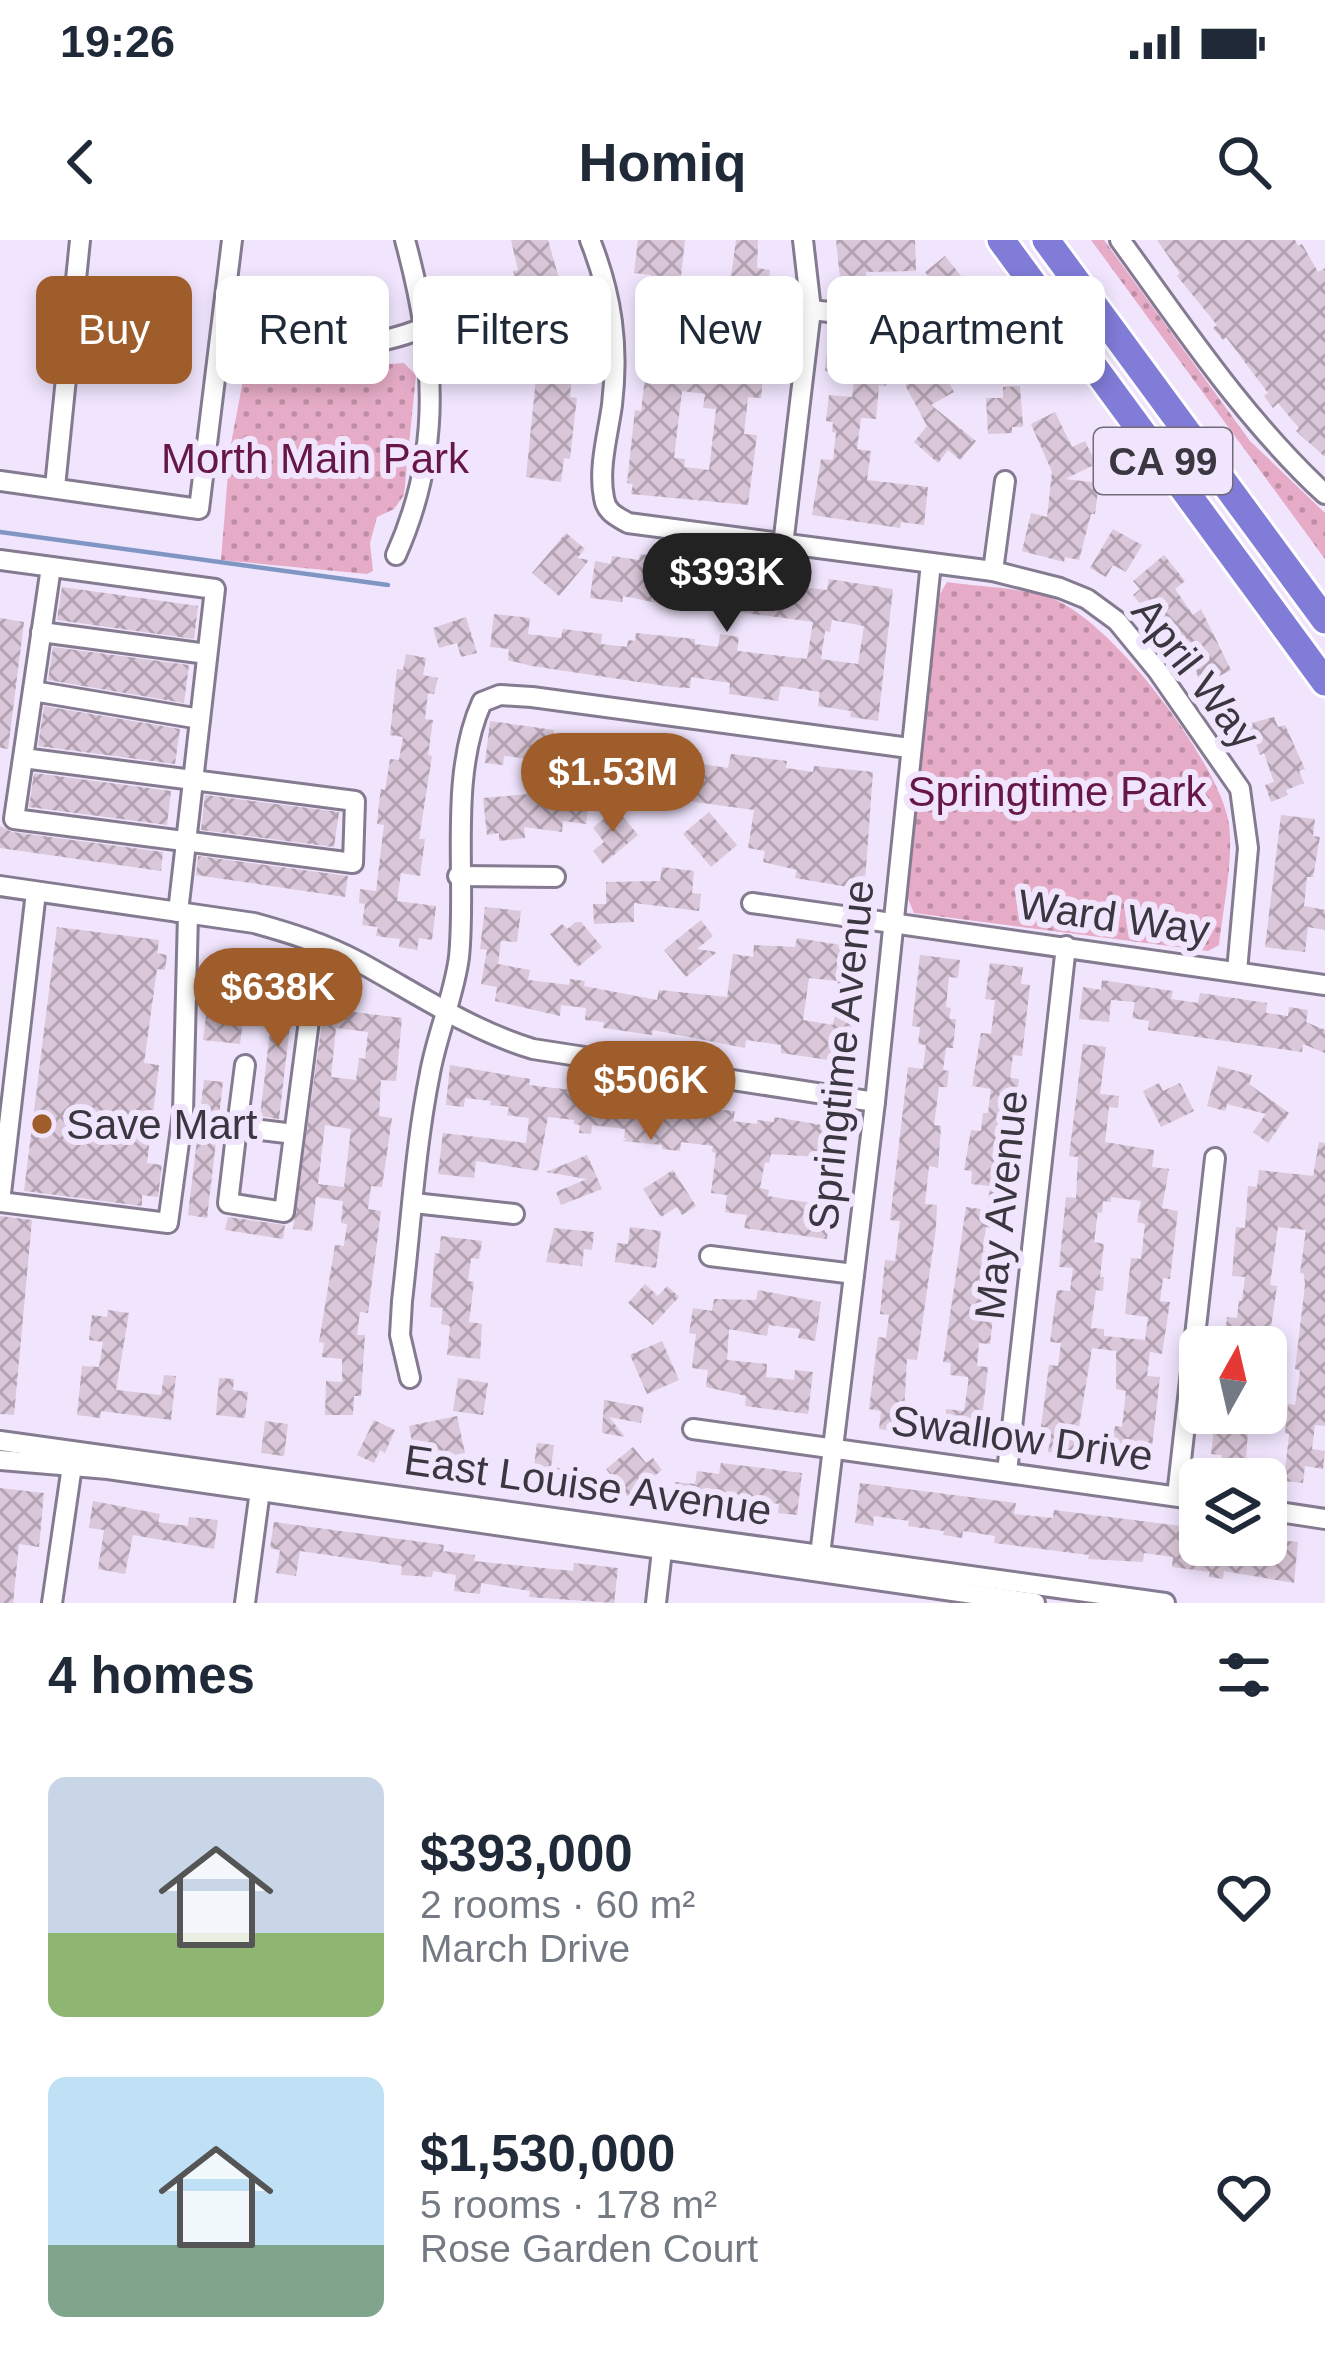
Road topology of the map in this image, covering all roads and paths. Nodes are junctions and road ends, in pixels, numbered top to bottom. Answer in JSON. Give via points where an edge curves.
{"nodes":[{"id":1,"x":80,"y":240,"type":"edge"},
{"id":2,"x":232,"y":240,"type":"edge"},
{"id":3,"x":405,"y":240,"type":"edge"},
{"id":4,"x":590,"y":240,"type":"edge"},
{"id":5,"x":803,"y":240,"type":"edge"},
{"id":6,"x":1001,"y":240,"type":"edge"},
{"id":7,"x":1046,"y":240,"type":"edge"},
{"id":8,"x":1120,"y":240,"type":"edge"},
{"id":9,"x":228,"y":276,"type":"edge"},
{"id":10,"x":414,"y":276,"type":"edge"},
{"id":11,"x":811,"y":310,"type":"junction"},
{"id":12,"x":827,"y":312,"type":"edge"},
{"id":13,"x":216,"y":376,"type":"edge"},
{"id":14,"x":431,"y":384,"type":"edge"},
{"id":15,"x":0,"y":481,"type":"edge"},
{"id":16,"x":1005,"y":482,"type":"dead end"},
{"id":17,"x":55,"y":487,"type":"junction"},
{"id":18,"x":1325,"y":494,"type":"edge"},
{"id":19,"x":783,"y":544,"type":"junction"},
{"id":20,"x":396,"y":555,"type":"dead end"},
{"id":21,"x":0,"y":560,"type":"edge"},
{"id":22,"x":931,"y":563,"type":"junction"},
{"id":23,"x":51,"y":567,"type":"junction"},
{"id":24,"x":993,"y":571,"type":"junction"},
{"id":25,"x":1325,"y":620,"type":"edge"},
{"id":26,"x":41,"y":632,"type":"junction"},
{"id":27,"x":207,"y":654,"type":"junction"},
{"id":28,"x":1325,"y":682,"type":"edge"},
{"id":29,"x":33,"y":691,"type":"junction"},
{"id":30,"x":200,"y":719,"type":"junction"},
{"id":31,"x":909,"y":748,"type":"junction"},
{"id":32,"x":23,"y":758,"type":"junction"},
{"id":33,"x":193,"y":780,"type":"junction"},
{"id":34,"x":185,"y":844,"type":"junction"},
{"id":35,"x":458,"y":876,"type":"junction"},
{"id":36,"x":555,"y":877,"type":"dead end"},
{"id":37,"x":0,"y":886,"type":"edge"},
{"id":38,"x":36,"y":892,"type":"junction"},
{"id":39,"x":752,"y":903,"type":"dead end"},
{"id":40,"x":183,"y":913,"type":"junction"},
{"id":41,"x":892,"y":921,"type":"junction"},
{"id":42,"x":319,"y":944,"type":"junction"},
{"id":43,"x":1066,"y":946,"type":"junction"},
{"id":44,"x":1237,"y":971,"type":"junction"},
{"id":45,"x":1325,"y":985,"type":"edge"},
{"id":46,"x":446,"y":1012,"type":"junction"},
{"id":47,"x":245,"y":1065,"type":"dead end"},
{"id":48,"x":7,"y":1069,"type":"edge"},
{"id":49,"x":875,"y":1102,"type":"junction"},
{"id":50,"x":237,"y":1127,"type":"junction"},
{"id":51,"x":294,"y":1134,"type":"junction"},
{"id":52,"x":1215,"y":1158,"type":"dead end"},
{"id":53,"x":0,"y":1202,"type":"edge"},
{"id":54,"x":414,"y":1203,"type":"junction"},
{"id":55,"x":514,"y":1214,"type":"dead end"},
{"id":56,"x":710,"y":1256,"type":"dead end"},
{"id":57,"x":854,"y":1274,"type":"junction"},
{"id":58,"x":410,"y":1378,"type":"dead end"},
{"id":59,"x":693,"y":1429,"type":"dead end"},
{"id":60,"x":0,"y":1441,"type":"edge"},
{"id":61,"x":833,"y":1448,"type":"junction"},
{"id":62,"x":0,"y":1460,"type":"edge"},
{"id":63,"x":72,"y":1466,"type":"junction"},
{"id":64,"x":1007,"y":1472,"type":"junction"},
{"id":65,"x":261,"y":1482,"type":"junction"},
{"id":66,"x":1178,"y":1496,"type":"joint"},
{"id":67,"x":1287,"y":1513,"type":"edge"},
{"id":68,"x":1325,"y":1519,"type":"edge"},
{"id":69,"x":663,"y":1542,"type":"junction"},
{"id":70,"x":820,"y":1555,"type":"junction"},
{"id":71,"x":898,"y":1594,"type":"edge"},
{"id":72,"x":52,"y":1603,"type":"edge"},
{"id":73,"x":245,"y":1603,"type":"edge"},
{"id":74,"x":656,"y":1603,"type":"edge"},
{"id":75,"x":1035,"y":1603,"type":"edge"},
{"id":76,"x":1166,"y":1603,"type":"edge"}],
"edges":[{"from":1,"to":17,"type":"street"},
{"from":2,"to":9,"type":"street"},
{"from":3,"to":10,"type":"street"},
{"from":4,"to":19,"type":"street","name":"April Way","via":[[615,328],[604,504],[628,523]]},
{"from":5,"to":11,"type":"street"},
{"from":6,"to":28,"type":"highway","number":"CA 99"},
{"from":7,"to":25,"type":"highway","number":"CA 99"},
{"from":8,"to":18,"type":"street","via":[[1242,404]]},
{"from":11,"to":12,"type":"street"},
{"from":11,"to":19,"type":"street"},
{"from":13,"to":17,"type":"street","via":[[199,509]]},
{"from":14,"to":20,"type":"street","via":[[424,474]]},
{"from":15,"to":17,"type":"street"},
{"from":16,"to":24,"type":"street"},
{"from":19,"to":22,"type":"street","name":"April Way"},
{"from":21,"to":23,"type":"street"},
{"from":22,"to":24,"type":"street","name":"April Way"},
{"from":22,"to":31,"type":"street","name":"Springtime Avenue"},
{"from":23,"to":26,"type":"street"},
{"from":23,"to":27,"type":"street","via":[[215,589]]},
{"from":24,"to":44,"type":"street","name":"April Way","via":[[1060,588],[1117,620],[1223,761],[1246,814]]},
{"from":26,"to":27,"type":"street"},
{"from":26,"to":29,"type":"street"},
{"from":27,"to":30,"type":"street"},
{"from":29,"to":30,"type":"street"},
{"from":29,"to":32,"type":"street"},
{"from":30,"to":33,"type":"street"},
{"from":31,"to":35,"type":"street","via":[[500,695],[482,702],[474,720]]},
{"from":31,"to":41,"type":"street","name":"Springtime Avenue"},
{"from":32,"to":33,"type":"street"},
{"from":32,"to":34,"type":"street","via":[[14,819]]},
{"from":33,"to":34,"type":"street"},
{"from":33,"to":34,"type":"street","via":[[355,801],[353,862]]},
{"from":34,"to":40,"type":"street"},
{"from":35,"to":36,"type":"street"},
{"from":35,"to":46,"type":"street","via":[[460,943]]},
{"from":37,"to":38,"type":"street"},
{"from":38,"to":40,"type":"street"},
{"from":38,"to":48,"type":"street"},
{"from":39,"to":41,"type":"street","name":"Ward Way"},
{"from":40,"to":42,"type":"street","via":[[254,923]]},
{"from":40,"to":53,"type":"street","via":[[183,1113],[168,1223]]},
{"from":41,"to":43,"type":"street","name":"Ward Way"},
{"from":41,"to":49,"type":"street","name":"Springtime Avenue"},
{"from":42,"to":46,"type":"street"},
{"from":42,"to":51,"type":"street"},
{"from":43,"to":44,"type":"street","name":"Ward Way"},
{"from":43,"to":64,"type":"street","name":"May Avenue"},
{"from":44,"to":45,"type":"street","name":"Ward Way"},
{"from":46,"to":49,"type":"street","via":[[554,1054]]},
{"from":46,"to":54,"type":"street","via":[[428,1079]]},
{"from":47,"to":50,"type":"street"},
{"from":48,"to":53,"type":"street"},
{"from":49,"to":57,"type":"street","name":"Springtime Avenue"},
{"from":50,"to":51,"type":"street"},
{"from":50,"to":51,"type":"street","via":[[228,1203],[284,1212]]},
{"from":52,"to":66,"type":"street"},
{"from":54,"to":55,"type":"street"},
{"from":54,"to":58,"type":"street","via":[[400,1336]]},
{"from":56,"to":57,"type":"street"},
{"from":57,"to":61,"type":"street","name":"Springtime Avenue"},
{"from":59,"to":61,"type":"street","name":"Swallow Drive"},
{"from":60,"to":65,"type":"street","name":"East Louise Avenue"},
{"from":61,"to":64,"type":"street","name":"Swallow Drive"},
{"from":61,"to":70,"type":"street","name":"Springtime Avenue"},
{"from":62,"to":63,"type":"street","name":"East Louise Avenue"},
{"from":63,"to":65,"type":"street","name":"East Louise Avenue"},
{"from":63,"to":72,"type":"street"},
{"from":64,"to":66,"type":"street","name":"Swallow Drive"},
{"from":65,"to":69,"type":"street","name":"East Louise Avenue"},
{"from":65,"to":73,"type":"street"},
{"from":67,"to":68,"type":"street"},
{"from":69,"to":70,"type":"street","name":"East Louise Avenue"},
{"from":69,"to":71,"type":"street","name":"East Louise Avenue"},
{"from":69,"to":74,"type":"street"},
{"from":70,"to":76,"type":"street","name":"East Louise Avenue"},
{"from":71,"to":75,"type":"street","name":"East Louise Avenue"}]}
